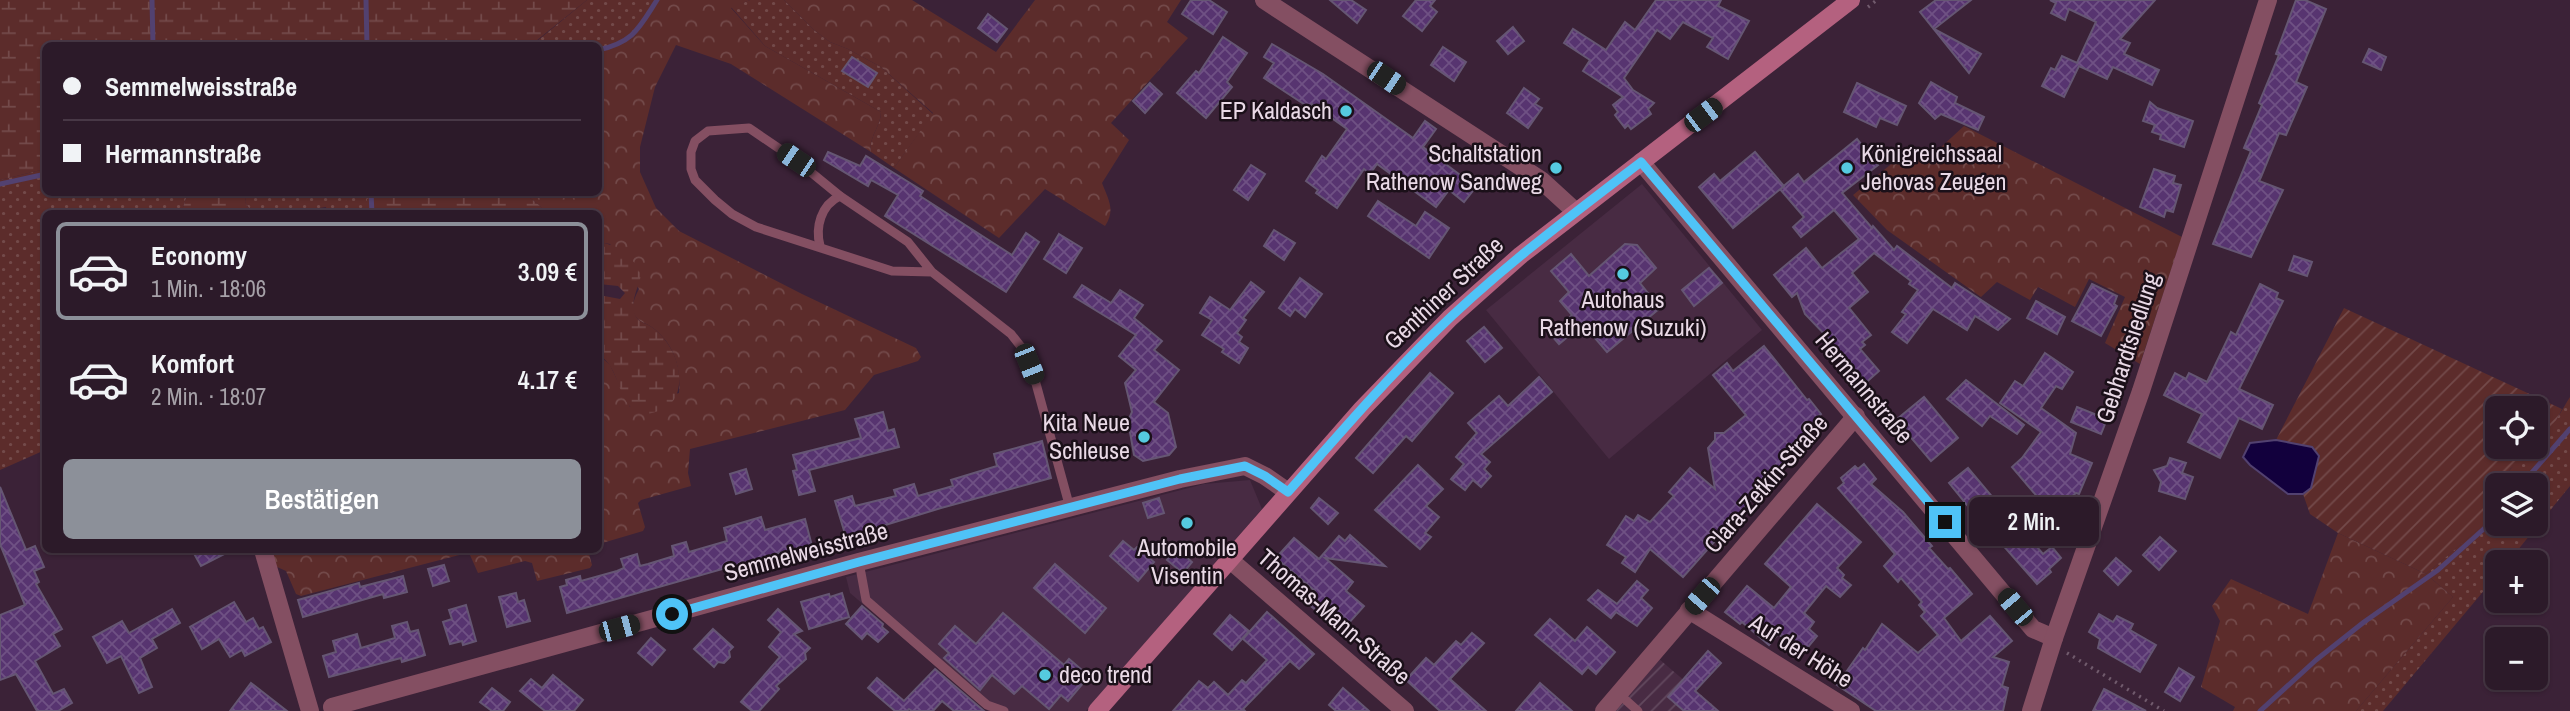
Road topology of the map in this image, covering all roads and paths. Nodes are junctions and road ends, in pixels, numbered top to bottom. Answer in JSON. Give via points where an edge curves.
{"nodes":[{"id":1,"x":1264,"y":0,"type":"edge"},
{"id":2,"x":1877,"y":0,"type":"edge"},
{"id":3,"x":2269,"y":0,"type":"edge"},
{"id":4,"x":1855,"y":7,"type":"edge"},
{"id":5,"x":1641,"y":162,"type":"junction"},
{"id":6,"x":839,"y":196,"type":"junction"},
{"id":7,"x":1576,"y":212,"type":"junction"},
{"id":8,"x":820,"y":246,"type":"junction"},
{"id":9,"x":932,"y":272,"type":"junction"},
{"id":10,"x":1856,"y":416,"type":"junction"},
{"id":11,"x":1288,"y":492,"type":"junction"},
{"id":12,"x":1070,"y":508,"type":"junction"},
{"id":13,"x":264,"y":553,"type":"edge"},
{"id":14,"x":1230,"y":559,"type":"junction"},
{"id":15,"x":859,"y":562,"type":"junction"},
{"id":16,"x":1689,"y":610,"type":"junction"},
{"id":17,"x":2053,"y":641,"type":"junction"},
{"id":18,"x":1619,"y":694,"type":"junction"},
{"id":19,"x":327,"y":710,"type":"edge"},
{"id":20,"x":310,"y":711,"type":"edge"},
{"id":21,"x":1004,"y":711,"type":"edge"},
{"id":22,"x":1097,"y":711,"type":"edge"},
{"id":23,"x":1405,"y":711,"type":"edge"},
{"id":24,"x":1604,"y":711,"type":"edge"},
{"id":25,"x":1638,"y":711,"type":"edge"},
{"id":26,"x":1851,"y":711,"type":"edge"},
{"id":27,"x":2031,"y":711,"type":"edge"},
{"id":28,"x":2164,"y":711,"type":"edge"}],
"edges":[{"from":1,"to":7,"type":"street","via":[[1541,180]]},
{"from":2,"to":4,"type":"path"},
{"from":3,"to":17,"type":"street","name":"Gebhardtsiedlung","via":[[2141,391]]},
{"from":4,"to":5,"type":"main road","name":"Genthiner Straße"},
{"from":5,"to":7,"type":"main road","name":"Genthiner Straße"},
{"from":5,"to":10,"type":"street","name":"Hermannstraße"},
{"from":6,"to":8,"type":"lane","via":[[831,200],[819,220]]},
{"from":6,"to":8,"type":"lane","via":[[749,128],[708,131],[695,141],[691,169],[695,180],[715,200],[756,227]]},
{"from":6,"to":9,"type":"lane","via":[[908,242]]},
{"from":7,"to":11,"type":"main road","name":"Genthiner Straße","via":[[1432,335]]},
{"from":8,"to":9,"type":"lane","via":[[892,271]]},
{"from":9,"to":12,"type":"lane","via":[[1011,334],[1022,348]]},
{"from":10,"to":16,"type":"street","name":"Clara-Zetkin-Straße"},
{"from":10,"to":17,"type":"street","name":"Hermannstraße","via":[[2033,629]]},
{"from":11,"to":12,"type":"street","name":"Semmelweisstraße","via":[[1245,466]]},
{"from":11,"to":14,"type":"main road","name":"Genthiner Straße"},
{"from":12,"to":15,"type":"street","name":"Semmelweisstraße"},
{"from":13,"to":20,"type":"street"},
{"from":14,"to":22,"type":"main road","name":"Genthiner Straße"},
{"from":14,"to":23,"type":"street","name":"Thomas-Mann-Straße"},
{"from":15,"to":19,"type":"street","name":"Semmelweisstraße"},
{"from":15,"to":21,"type":"lane","via":[[866,600],[987,705]]},
{"from":16,"to":18,"type":"street","name":"Clara-Zetkin-Straße"},
{"from":16,"to":26,"type":"street","name":"Auf der Höhe"},
{"from":17,"to":27,"type":"street","name":"Gebhardtsiedlung"},
{"from":17,"to":28,"type":"path"},
{"from":18,"to":24,"type":"street","name":"Clara-Zetkin-Straße"},
{"from":18,"to":25,"type":"lane"}]}
